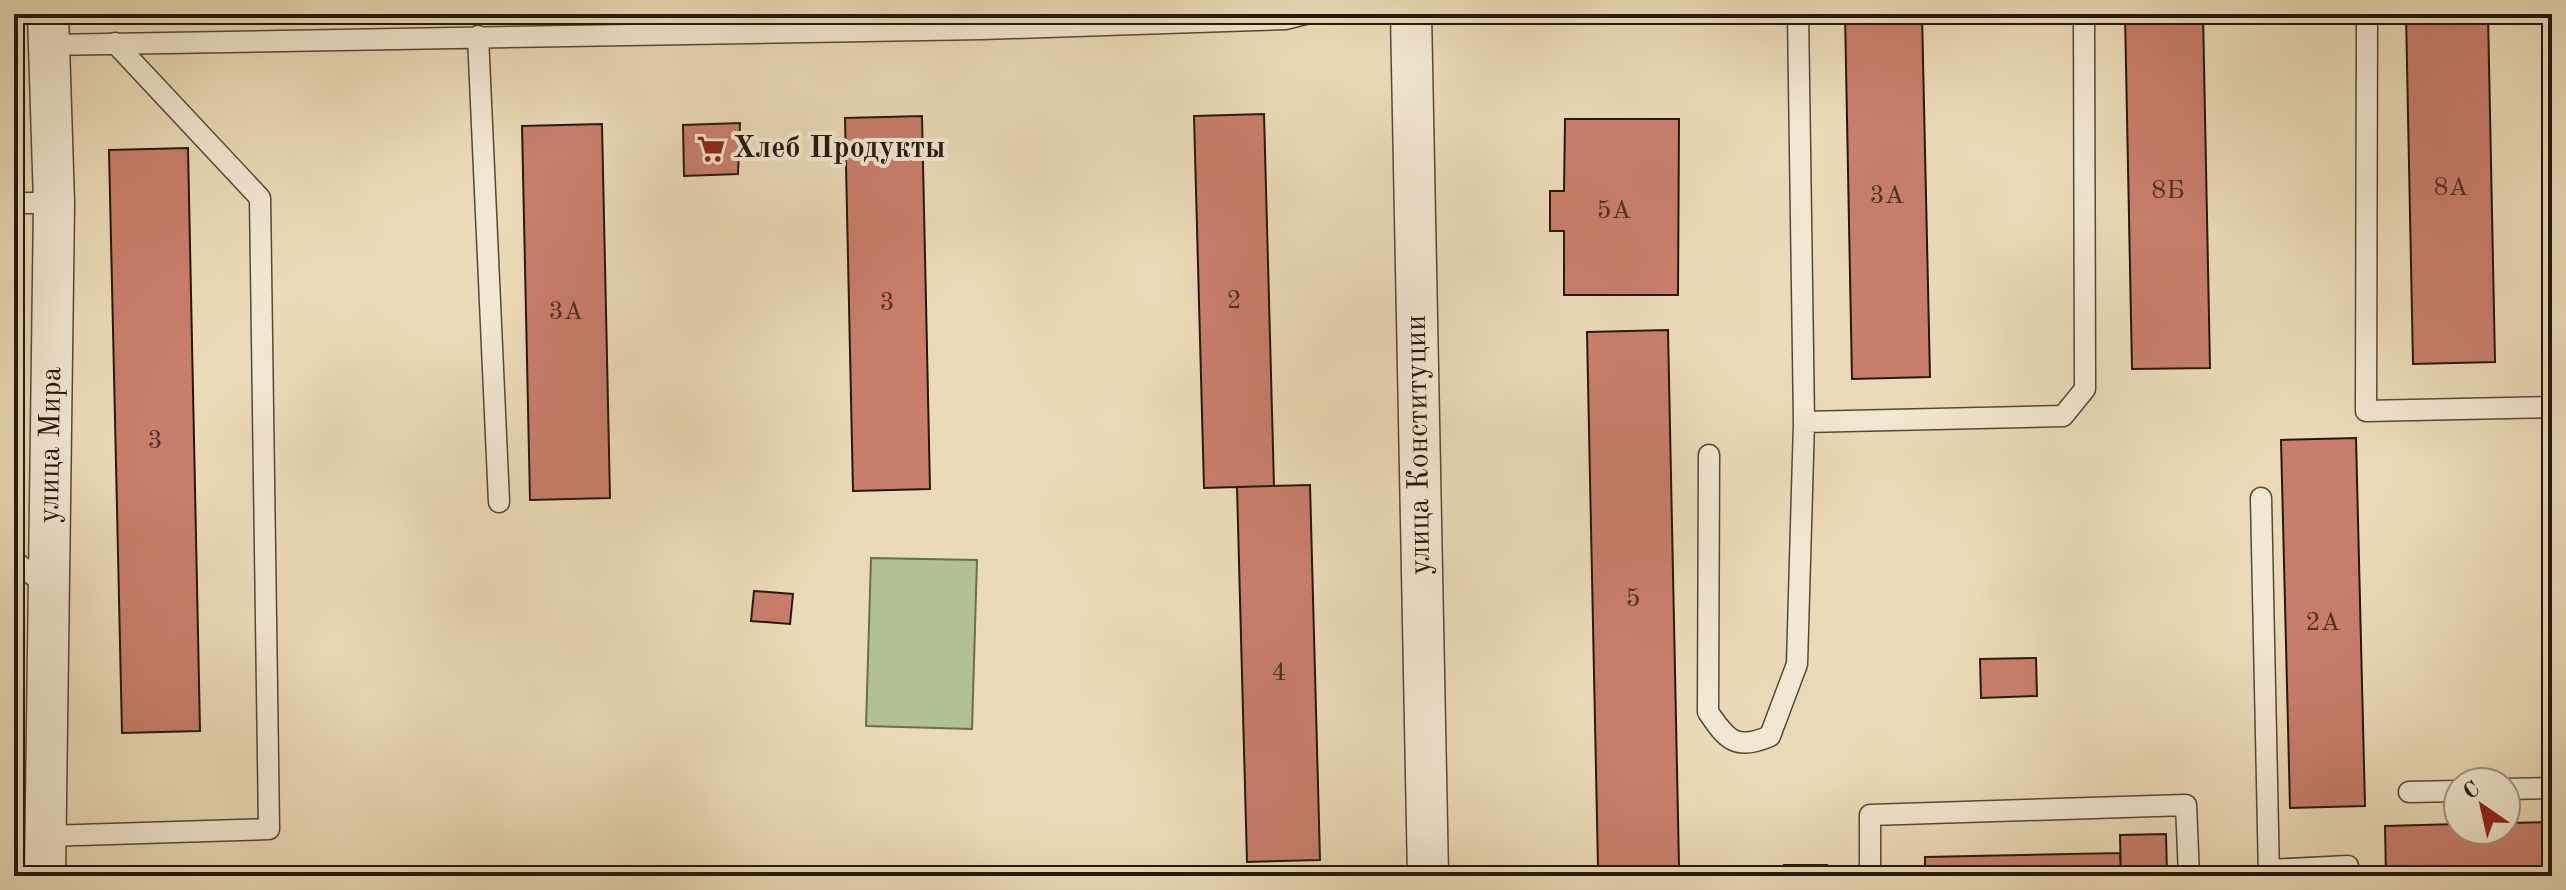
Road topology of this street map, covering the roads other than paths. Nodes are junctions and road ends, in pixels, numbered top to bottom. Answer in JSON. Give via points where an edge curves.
{"nodes":[{"id":1,"x":1305,"y":14,"type":"edge"},
{"id":2,"x":1411,"y":14,"type":"edge"},
{"id":3,"x":1798,"y":14,"type":"edge"},
{"id":4,"x":2084,"y":14,"type":"edge"},
{"id":5,"x":2367,"y":14,"type":"edge"},
{"id":6,"x":48,"y":29,"type":"edge"},
{"id":7,"x":478,"y":36,"type":"junction"},
{"id":8,"x":115,"y":43,"type":"junction"},
{"id":9,"x":14,"y":203,"type":"edge"},
{"id":10,"x":54,"y":203,"type":"junction"},
{"id":11,"x":2552,"y":407,"type":"edge"},
{"id":12,"x":1804,"y":422,"type":"junction"},
{"id":13,"x":1709,"y":455,"type":"dead end"},
{"id":14,"x":2261,"y":498,"type":"dead end"},
{"id":15,"x":499,"y":502,"type":"dead end"},
{"id":16,"x":14,"y":561,"type":"edge"},
{"id":17,"x":49,"y":587,"type":"junction"},
{"id":18,"x":2552,"y":788,"type":"edge"},
{"id":19,"x":2522,"y":789,"type":"edge"},
{"id":20,"x":2442,"y":791,"type":"edge"},
{"id":21,"x":2409,"y":792,"type":"dead end"},
{"id":22,"x":46,"y":836,"type":"junction"},
{"id":23,"x":2269,"y":873,"type":"edge"},
{"id":24,"x":45,"y":876,"type":"edge"},
{"id":25,"x":1428,"y":876,"type":"edge"},
{"id":26,"x":1870,"y":876,"type":"edge"},
{"id":27,"x":2189,"y":876,"type":"edge"},
{"id":28,"x":2349,"y":876,"type":"edge"}],
"edges":[{"from":1,"to":7,"type":"lane","via":[[1046,27]]},
{"from":2,"to":25,"type":"street","name":"улица Конституции"},
{"from":3,"to":12,"type":"lane"},
{"from":4,"to":12,"type":"lane","via":[[2085,389],[2063,416]]},
{"from":5,"to":11,"type":"lane","via":[[2366,411]]},
{"from":6,"to":8,"type":"lane"},
{"from":6,"to":10,"type":"street","name":"улица Мира"},
{"from":7,"to":8,"type":"lane"},
{"from":7,"to":15,"type":"lane"},
{"from":8,"to":22,"type":"lane","via":[[260,198],[269,829]]},
{"from":9,"to":10,"type":"lane"},
{"from":10,"to":17,"type":"street","name":"улица Мира"},
{"from":12,"to":13,"type":"lane","via":[[1797,664],[1770,736],[1751,745],[1725,737],[1708,712]]},
{"from":14,"to":23,"type":"lane"},
{"from":16,"to":17,"type":"lane"},
{"from":17,"to":22,"type":"street","name":"улица Мира"},
{"from":18,"to":19,"type":"lane"},
{"from":20,"to":21,"type":"lane"},
{"from":22,"to":24,"type":"street","name":"улица Мира"},
{"from":23,"to":28,"type":"lane","via":[[2348,866]]},
{"from":26,"to":27,"type":"lane","via":[[1870,815],[2186,805]]}]}
